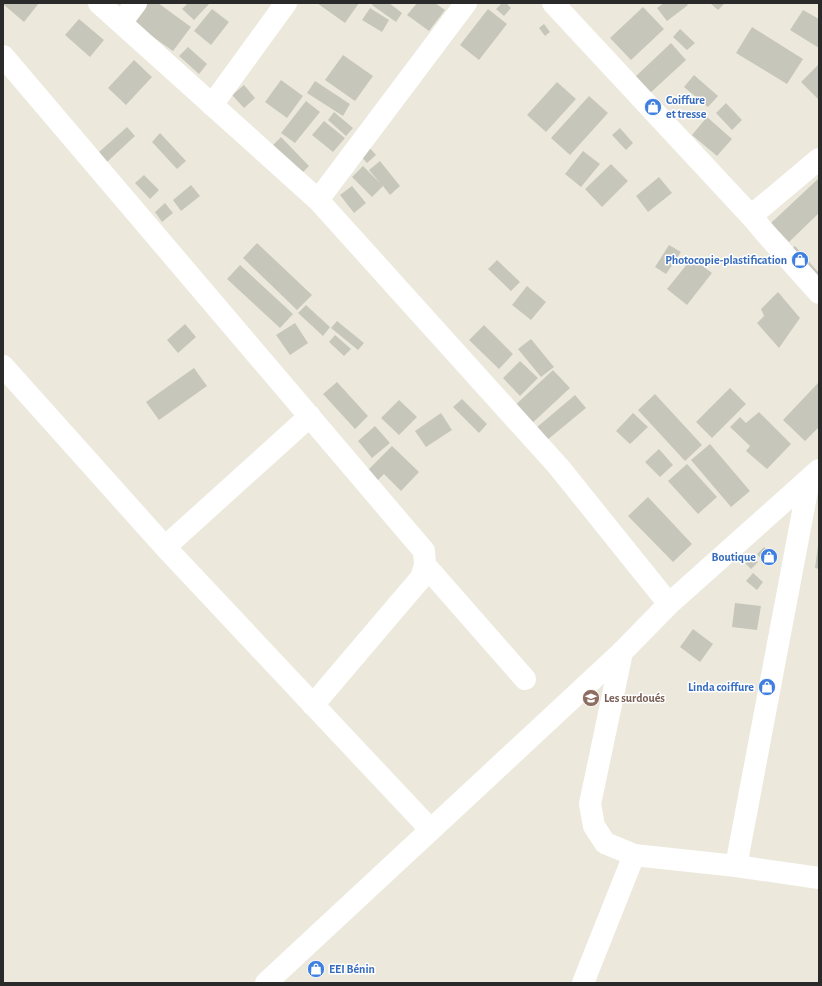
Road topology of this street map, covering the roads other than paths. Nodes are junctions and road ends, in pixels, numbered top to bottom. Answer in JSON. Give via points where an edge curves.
{"nodes":[{"id":1,"x":99,"y":3,"type":"edge"},
{"id":2,"x":136,"y":3,"type":"edge"},
{"id":3,"x":286,"y":3,"type":"edge"},
{"id":4,"x":466,"y":3,"type":"edge"},
{"id":5,"x":553,"y":3,"type":"edge"},
{"id":6,"x":121,"y":23,"type":"junction"},
{"id":7,"x":3,"y":56,"type":"edge"},
{"id":8,"x":212,"y":105,"type":"junction"},
{"id":9,"x":819,"y":159,"type":"edge"},
{"id":10,"x":318,"y":200,"type":"junction"},
{"id":11,"x":751,"y":216,"type":"junction"},
{"id":12,"x":819,"y":293,"type":"edge"},
{"id":13,"x":3,"y":366,"type":"edge"},
{"id":14,"x":310,"y":416,"type":"junction"},
{"id":15,"x":814,"y":475,"type":"edge"},
{"id":16,"x":165,"y":548,"type":"junction"},
{"id":17,"x":425,"y":565,"type":"junction"},
{"id":18,"x":669,"y":604,"type":"junction"},
{"id":19,"x":622,"y":652,"type":"junction"},
{"id":20,"x":525,"y":679,"type":"dead end"},
{"id":21,"x":313,"y":705,"type":"junction"},
{"id":22,"x":431,"y":830,"type":"junction"},
{"id":23,"x":634,"y":855,"type":"junction"},
{"id":24,"x":736,"y":866,"type":"junction"},
{"id":25,"x":819,"y":878,"type":"edge"},
{"id":26,"x":266,"y":983,"type":"edge"},
{"id":27,"x":583,"y":983,"type":"edge"}],
"edges":[{"from":1,"to":6,"type":"street"},
{"from":2,"to":6,"type":"street"},
{"from":3,"to":8,"type":"street"},
{"from":4,"to":10,"type":"street"},
{"from":5,"to":11,"type":"street"},
{"from":6,"to":8,"type":"street"},
{"from":7,"to":14,"type":"street"},
{"from":8,"to":10,"type":"street"},
{"from":9,"to":11,"type":"street"},
{"from":10,"to":18,"type":"street","via":[[558,466]]},
{"from":11,"to":12,"type":"street"},
{"from":13,"to":16,"type":"street"},
{"from":14,"to":16,"type":"street"},
{"from":14,"to":17,"type":"street","via":[[424,551]]},
{"from":15,"to":18,"type":"street"},
{"from":15,"to":24,"type":"street"},
{"from":16,"to":21,"type":"street"},
{"from":17,"to":20,"type":"street"},
{"from":17,"to":21,"type":"street","via":[[421,578]]},
{"from":18,"to":19,"type":"street"},
{"from":19,"to":22,"type":"street"},
{"from":19,"to":23,"type":"street","via":[[590,804],[594,826],[605,842]]},
{"from":21,"to":22,"type":"street"},
{"from":22,"to":26,"type":"street"},
{"from":23,"to":24,"type":"street"},
{"from":23,"to":27,"type":"street"},
{"from":24,"to":25,"type":"street"}]}
